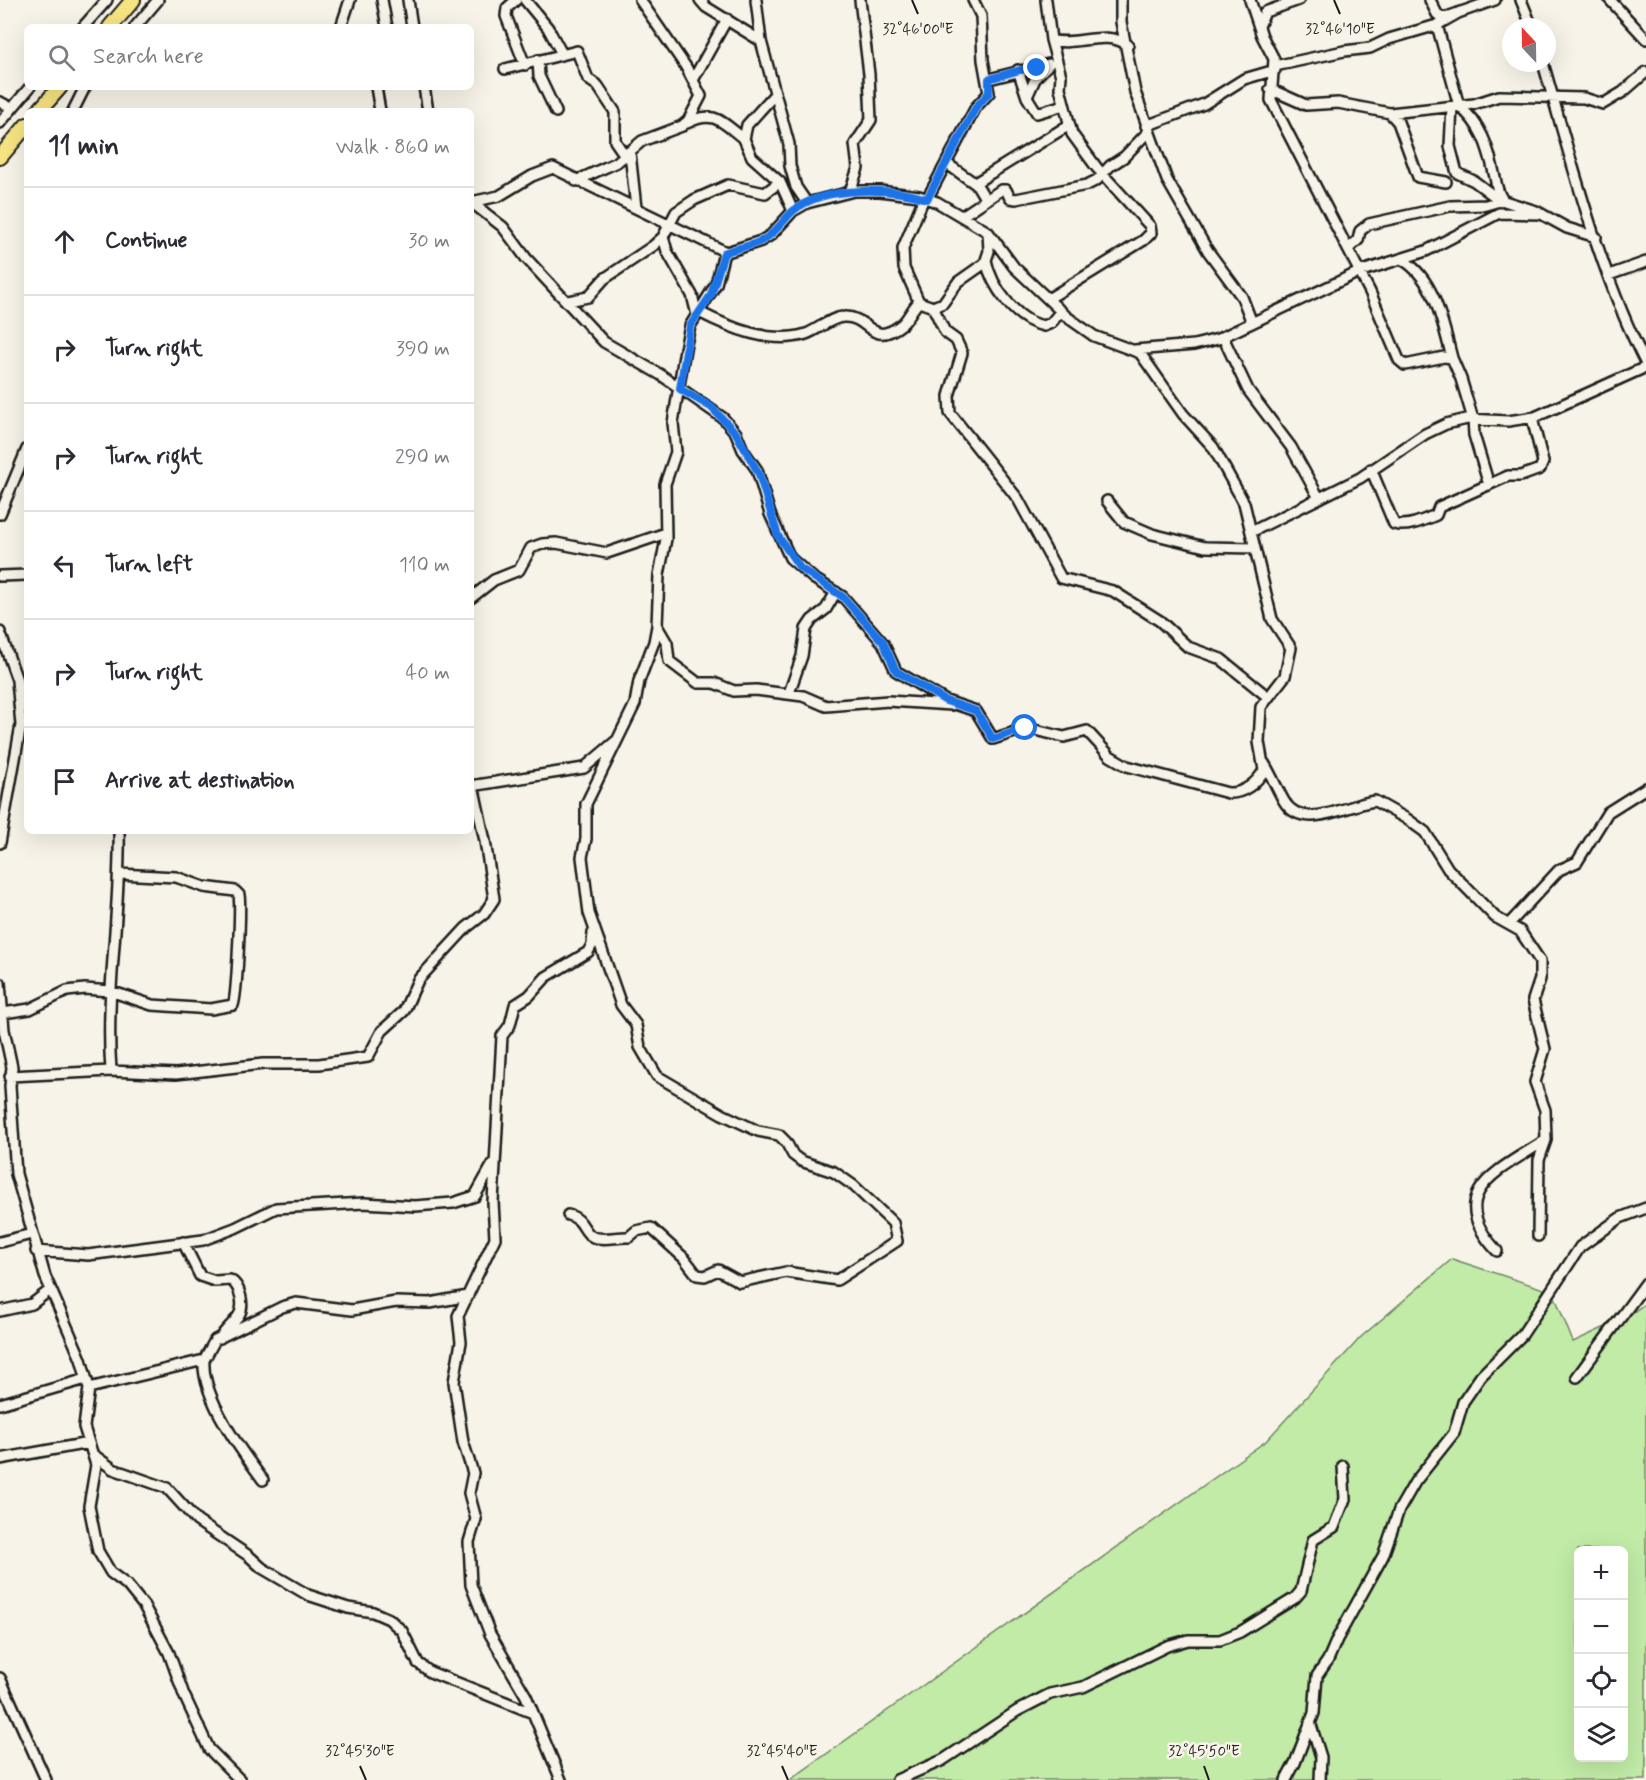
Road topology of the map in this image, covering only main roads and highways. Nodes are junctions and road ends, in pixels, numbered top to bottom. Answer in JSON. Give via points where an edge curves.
{"nodes":[{"id":1,"x":133,"y":0,"type":"edge"},
{"id":2,"x":113,"y":24,"type":"edge"},
{"id":3,"x":57,"y":90,"type":"edge"},
{"id":4,"x":42,"y":108,"type":"edge"},
{"id":5,"x":24,"y":129,"type":"edge"},
{"id":6,"x":0,"y":157,"type":"edge"}],
"edges":[{"from":1,"to":2,"type":"highway"},
{"from":3,"to":4,"type":"highway"},
{"from":5,"to":6,"type":"highway"}]}
